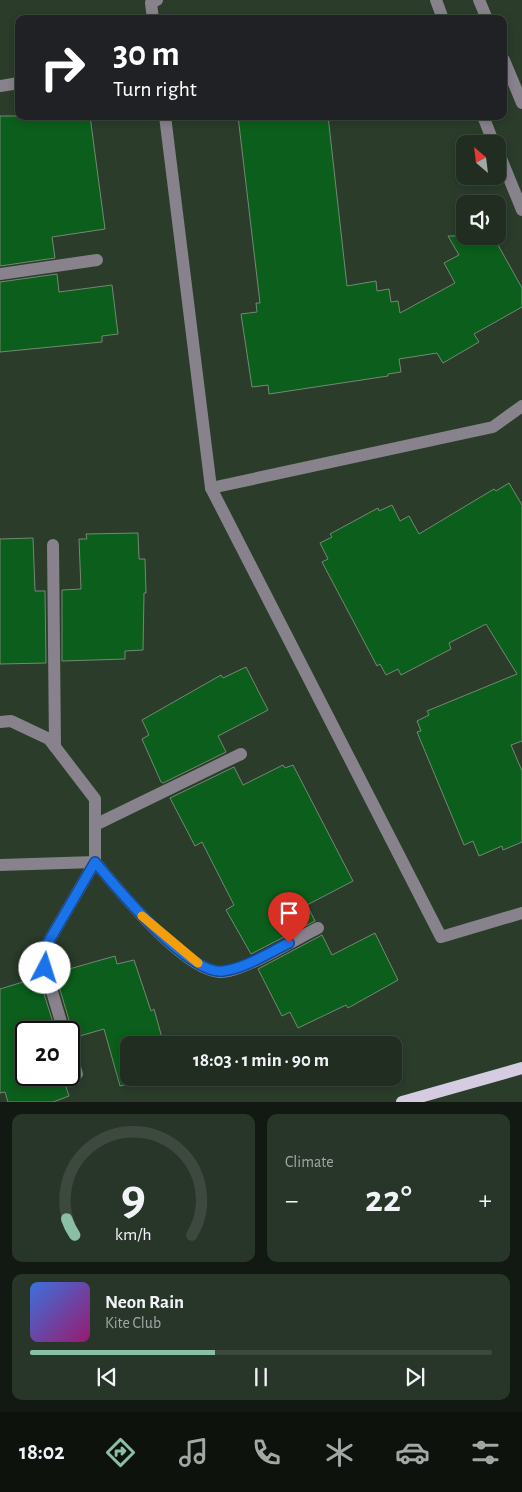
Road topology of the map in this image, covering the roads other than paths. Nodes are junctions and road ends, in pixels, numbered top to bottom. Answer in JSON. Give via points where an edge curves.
{"nodes":[{"id":1,"x":156,"y":0,"type":"edge"},
{"id":2,"x":436,"y":0,"type":"edge"},
{"id":3,"x":479,"y":0,"type":"edge"},
{"id":4,"x":152,"y":15,"type":"edge"},
{"id":5,"x":442,"y":15,"type":"edge"},
{"id":6,"x":485,"y":15,"type":"edge"},
{"id":7,"x":507,"y":67,"type":"edge"},
{"id":8,"x":15,"y":84,"type":"edge"},
{"id":9,"x":0,"y":86,"type":"edge"},
{"id":10,"x":522,"y":103,"type":"edge"},
{"id":11,"x":165,"y":120,"type":"edge"},
{"id":12,"x":485,"y":120,"type":"edge"},
{"id":13,"x":490,"y":135,"type":"edge"},
{"id":14,"x":506,"y":171,"type":"edge"},
{"id":15,"x":522,"y":210,"type":"edge"},
{"id":16,"x":97,"y":260,"type":"dead end"},
{"id":17,"x":0,"y":274,"type":"edge"},
{"id":18,"x":522,"y":406,"type":"edge"},
{"id":19,"x":211,"y":488,"type":"junction"},
{"id":20,"x":53,"y":545,"type":"dead end"},
{"id":21,"x":0,"y":722,"type":"edge"},
{"id":22,"x":55,"y":747,"type":"junction"},
{"id":23,"x":241,"y":754,"type":"dead end"},
{"id":24,"x":95,"y":825,"type":"junction"},
{"id":25,"x":95,"y":862,"type":"junction"},
{"id":26,"x":0,"y":865,"type":"edge"},
{"id":27,"x":522,"y":913,"type":"edge"},
{"id":28,"x":318,"y":928,"type":"dead end"},
{"id":29,"x":61,"y":1021,"type":"edge"},
{"id":30,"x":522,"y":1068,"type":"edge"},
{"id":31,"x":402,"y":1102,"type":"edge"}],
"edges":[{"from":1,"to":4,"type":"street","via":[[151,3]]},
{"from":2,"to":5,"type":"street"},
{"from":3,"to":6,"type":"street"},
{"from":7,"to":10,"type":"street"},
{"from":8,"to":9,"type":"street"},
{"from":11,"to":19,"type":"street"},
{"from":12,"to":13,"type":"street"},
{"from":14,"to":15,"type":"street"},
{"from":16,"to":17,"type":"street"},
{"from":18,"to":19,"type":"street","via":[[493,427]]},
{"from":19,"to":27,"type":"street","via":[[441,937]]},
{"from":20,"to":22,"type":"street"},
{"from":21,"to":22,"type":"street","via":[[11,721],[49,739]]},
{"from":22,"to":24,"type":"street","via":[[95,799]]},
{"from":23,"to":24,"type":"street"},
{"from":24,"to":25,"type":"street"},
{"from":25,"to":26,"type":"street"},
{"from":25,"to":28,"type":"street","via":[[154,928],[201,966],[221,972],[245,965]]},
{"from":25,"to":29,"type":"street","via":[[46,946],[45,968]]},
{"from":30,"to":31,"type":"main road"}]}
